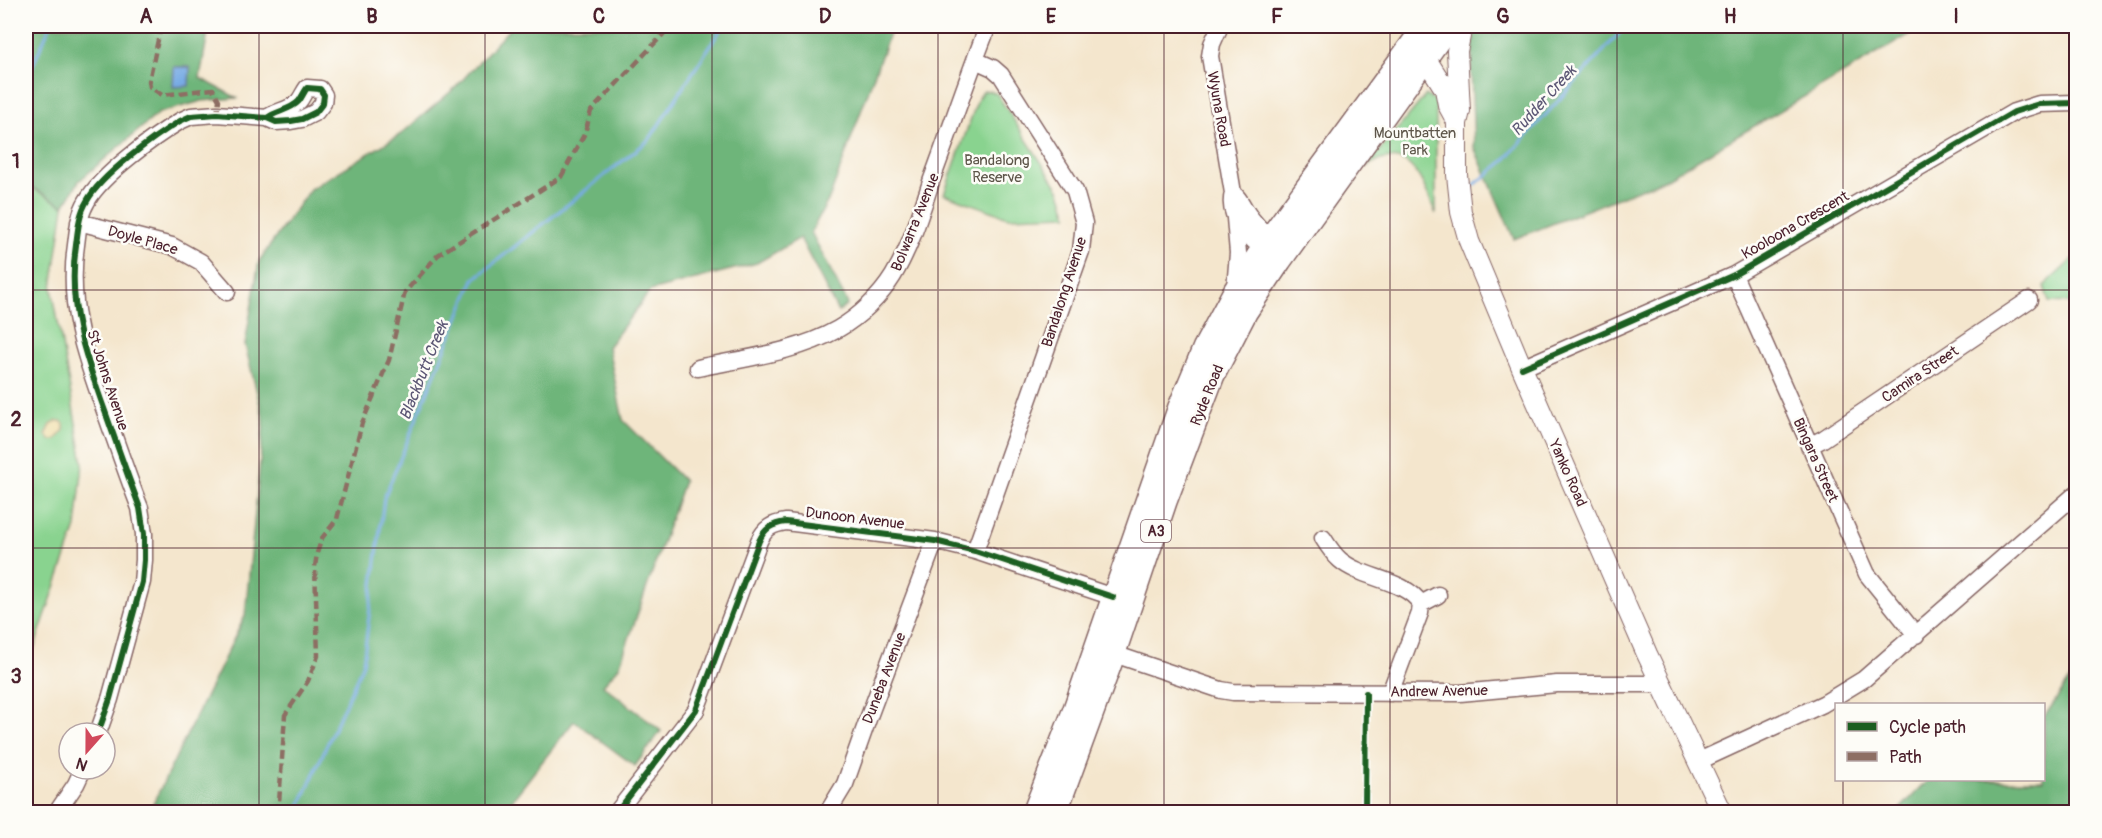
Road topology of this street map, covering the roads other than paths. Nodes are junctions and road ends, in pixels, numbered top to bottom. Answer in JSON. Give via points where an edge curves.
{"nodes":[{"id":1,"x":988,"y":26,"type":"edge"},
{"id":2,"x":1220,"y":26,"type":"edge"},
{"id":3,"x":1449,"y":26,"type":"edge"},
{"id":4,"x":1462,"y":26,"type":"edge"},
{"id":5,"x":1425,"y":44,"type":"edge"},
{"id":6,"x":975,"y":60,"type":"junction"},
{"id":7,"x":1459,"y":92,"type":"junction"},
{"id":8,"x":2076,"y":104,"type":"edge"},
{"id":9,"x":267,"y":118,"type":"dead end"},
{"id":10,"x":1457,"y":123,"type":"junction"},
{"id":11,"x":1233,"y":193,"type":"junction"},
{"id":12,"x":1235,"y":218,"type":"junction"},
{"id":13,"x":79,"y":222,"type":"junction"},
{"id":14,"x":1271,"y":250,"type":"junction"},
{"id":15,"x":1734,"y":275,"type":"junction"},
{"id":16,"x":1235,"y":290,"type":"junction"},
{"id":17,"x":227,"y":292,"type":"dead end"},
{"id":18,"x":2029,"y":300,"type":"dead end"},
{"id":19,"x":698,"y":368,"type":"dead end"},
{"id":20,"x":1522,"y":368,"type":"junction"},
{"id":21,"x":1809,"y":446,"type":"junction"},
{"id":22,"x":2076,"y":494,"type":"edge"},
{"id":23,"x":1323,"y":538,"type":"dead end"},
{"id":24,"x":935,"y":541,"type":"junction"},
{"id":25,"x":975,"y":551,"type":"junction"},
{"id":26,"x":1438,"y":595,"type":"dead end"},
{"id":27,"x":1113,"y":597,"type":"junction"},
{"id":28,"x":1421,"y":604,"type":"junction"},
{"id":29,"x":1916,"y":634,"type":"junction"},
{"id":30,"x":1114,"y":654,"type":"junction"},
{"id":31,"x":1662,"y":684,"type":"junction"},
{"id":32,"x":1390,"y":693,"type":"junction"},
{"id":33,"x":102,"y":721,"type":"edge"},
{"id":34,"x":1699,"y":761,"type":"junction"},
{"id":35,"x":77,"y":781,"type":"edge"},
{"id":36,"x":57,"y":813,"type":"edge"},
{"id":37,"x":617,"y":813,"type":"edge"},
{"id":38,"x":828,"y":813,"type":"edge"},
{"id":39,"x":1034,"y":813,"type":"edge"},
{"id":40,"x":1056,"y":813,"type":"edge"},
{"id":41,"x":1722,"y":813,"type":"edge"}],
"edges":[{"from":1,"to":6,"type":"street","name":"Bolwarra Avenue"},
{"from":2,"to":11,"type":"street","name":"Wyuna Road","via":[[1212,44],[1211,68]]},
{"from":3,"to":5,"type":"highway","name":"Ryde Road","number":"A3"},
{"from":4,"to":7,"type":"main road","name":"Yanko Road","via":[[1457,51]]},
{"from":5,"to":7,"type":"main road"},
{"from":5,"to":10,"type":"main road","name":"Yanko Road"},
{"from":5,"to":14,"type":"highway","name":"Ryde Road","number":"A3","via":[[1306,187]]},
{"from":6,"to":19,"type":"street","name":"Bolwarra Avenue","via":[[910,241],[892,278],[877,297],[838,329],[817,339]]},
{"from":6,"to":25,"type":"street","name":"Bandalong Avenue","via":[[1000,75],[1075,191],[1084,223],[1081,251]]},
{"from":7,"to":10,"type":"main road","name":"Yanko Road"},
{"from":8,"to":15,"type":"street","name":"Kooloona Crescent","via":[[2039,104],[2014,112]]},
{"from":9,"to":13,"type":"street","name":"St Johns Avenue","via":[[202,114],[180,121],[105,177],[86,202]]},
{"from":10,"to":20,"type":"main road","name":"Yanko Road","via":[[1461,212],[1475,258]]},
{"from":11,"to":12,"type":"street","name":"Wyuna Road"},
{"from":11,"to":14,"type":"street","name":"Wyuna Road"},
{"from":12,"to":14,"type":"street","via":[[1256,244]]},
{"from":12,"to":16,"type":"street","name":"Wyuna Road"},
{"from":13,"to":17,"type":"street","name":"Doyle Place","via":[[182,250],[210,270]]},
{"from":13,"to":33,"type":"street","name":"St Johns Avenue","via":[[73,265],[78,328],[140,508],[144,534],[142,582]]},
{"from":14,"to":16,"type":"highway","name":"Ryde Road","number":"A3"},
{"from":14,"to":30,"type":"highway","name":"Ryde Road","number":"A3","via":[[1246,312],[1213,376]]},
{"from":15,"to":20,"type":"street","name":"Kooloona Crescent"},
{"from":15,"to":21,"type":"street","name":"Bingara Street"},
{"from":16,"to":27,"type":"highway","name":"Ryde Road","number":"A3","via":[[1188,384]]},
{"from":18,"to":21,"type":"street","name":"Camira Street"},
{"from":20,"to":31,"type":"main road","name":"Yanko Road"},
{"from":21,"to":29,"type":"street","name":"Bingara Street","via":[[1868,574]]},
{"from":22,"to":29,"type":"street"},
{"from":23,"to":28,"type":"street","via":[[1342,562],[1404,589]]},
{"from":24,"to":25,"type":"street","name":"Dunoon Avenue"},
{"from":24,"to":37,"type":"street","name":"Dunoon Avenue","via":[[786,522],[770,526],[759,541],[696,710]]},
{"from":24,"to":38,"type":"street","name":"Duneba Avenue","via":[[845,784]]},
{"from":25,"to":27,"type":"street","name":"Dunoon Avenue"},
{"from":26,"to":28,"type":"street"},
{"from":27,"to":39,"type":"highway","name":"Ryde Road","number":"A3"},
{"from":28,"to":32,"type":"street"},
{"from":29,"to":34,"type":"street","via":[[1864,679],[1830,700]]},
{"from":30,"to":32,"type":"street","name":"Andrew Avenue","via":[[1221,690]]},
{"from":30,"to":40,"type":"highway","name":"Ryde Road","number":"A3"},
{"from":31,"to":32,"type":"street","name":"Andrew Avenue","via":[[1557,684],[1460,693]]},
{"from":31,"to":34,"type":"main road","name":"Yanko Road"},
{"from":34,"to":41,"type":"main road","name":"Yanko Road"},
{"from":35,"to":36,"type":"street"}]}
